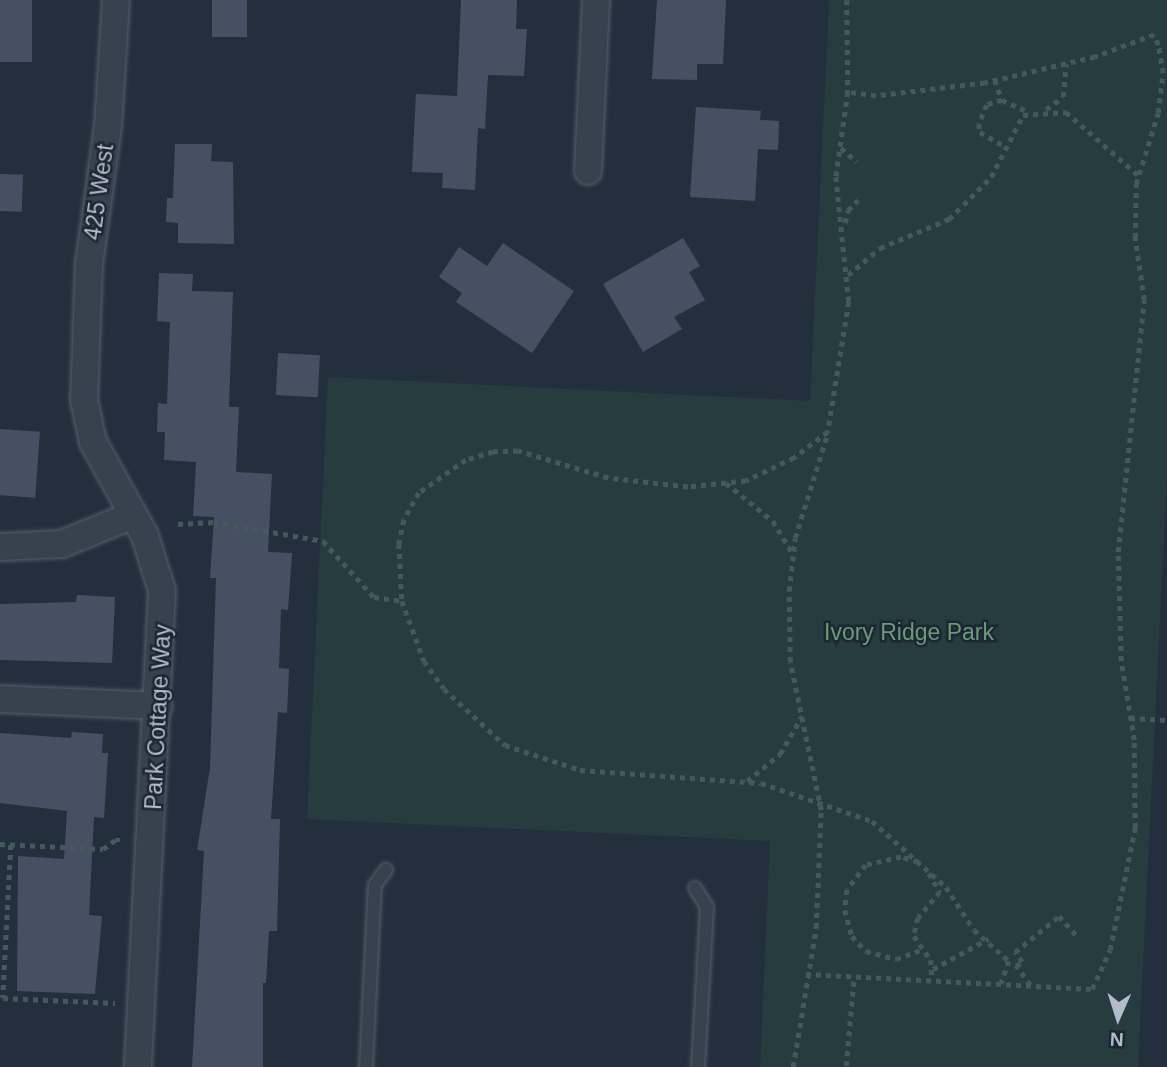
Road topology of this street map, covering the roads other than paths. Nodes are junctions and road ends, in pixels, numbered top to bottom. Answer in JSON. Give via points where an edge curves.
{"nodes":[{"id":1,"x":116,"y":0,"type":"edge"},
{"id":2,"x":596,"y":0,"type":"edge"},
{"id":3,"x":588,"y":171,"type":"dead end"},
{"id":4,"x":85,"y":383,"type":"joint"},
{"id":5,"x":133,"y":515,"type":"junction"},
{"id":6,"x":0,"y":547,"type":"edge"},
{"id":7,"x":0,"y":699,"type":"edge"},
{"id":8,"x":159,"y":706,"type":"junction"},
{"id":9,"x":386,"y":870,"type":"dead end"},
{"id":10,"x":695,"y":888,"type":"dead end"},
{"id":11,"x":138,"y":1067,"type":"edge"},
{"id":12,"x":366,"y":1067,"type":"edge"},
{"id":13,"x":698,"y":1067,"type":"edge"}],
"edges":[{"from":1,"to":4,"type":"street","name":"425 West","via":[[108,126],[89,264]]},
{"from":2,"to":3,"type":"street"},
{"from":4,"to":5,"type":"street","name":"Park Cottage Way","via":[[93,442]]},
{"from":5,"to":6,"type":"street","via":[[62,544]]},
{"from":5,"to":8,"type":"street","name":"Park Cottage Way","via":[[152,552],[162,591]]},
{"from":7,"to":8,"type":"street"},
{"from":8,"to":11,"type":"street","name":"Park Cottage Way"},
{"from":9,"to":12,"type":"lane","via":[[375,886]]},
{"from":10,"to":13,"type":"lane","via":[[707,907]]}]}
